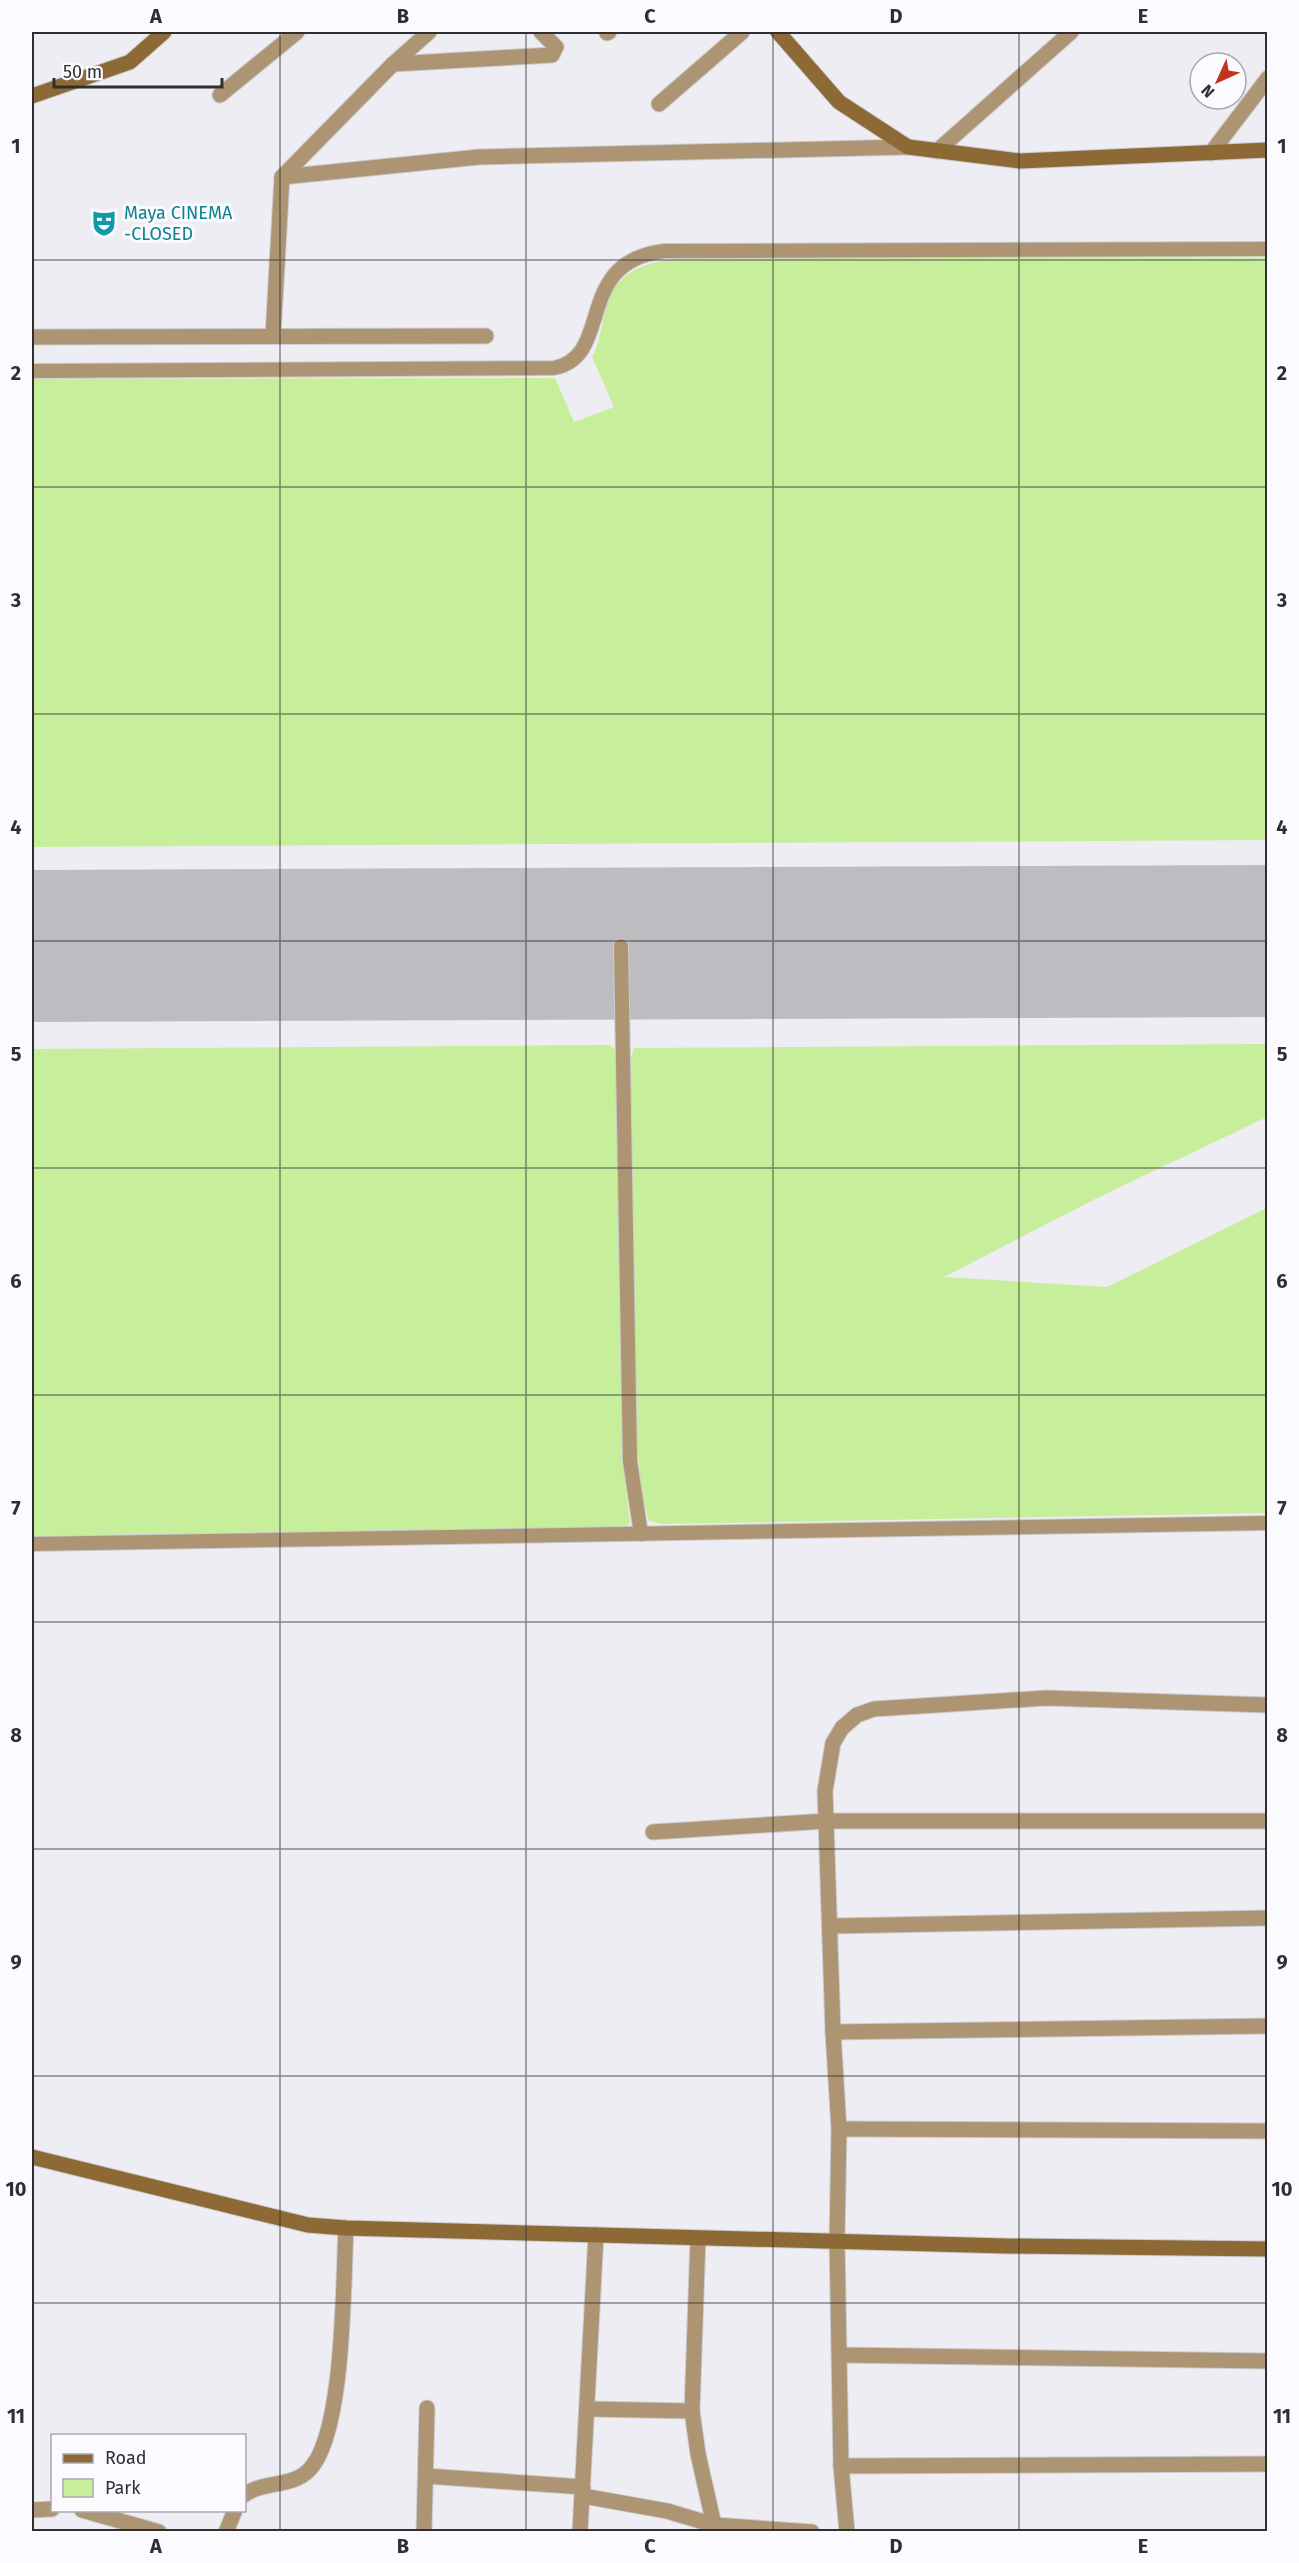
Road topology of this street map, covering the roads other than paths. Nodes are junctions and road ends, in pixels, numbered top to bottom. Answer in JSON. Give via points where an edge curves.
{"nodes":[{"id":1,"x":165,"y":32,"type":"edge"},
{"id":2,"x":297,"y":32,"type":"edge"},
{"id":3,"x":429,"y":32,"type":"edge"},
{"id":4,"x":542,"y":32,"type":"edge"},
{"id":5,"x":742,"y":32,"type":"edge"},
{"id":6,"x":778,"y":32,"type":"edge"},
{"id":7,"x":1071,"y":32,"type":"edge"},
{"id":8,"x":393,"y":64,"type":"junction"},
{"id":9,"x":1268,"y":78,"type":"edge"},
{"id":10,"x":220,"y":95,"type":"dead end"},
{"id":11,"x":32,"y":96,"type":"edge"},
{"id":12,"x":659,"y":104,"type":"dead end"},
{"id":13,"x":908,"y":147,"type":"junction"},
{"id":14,"x":1268,"y":150,"type":"edge"},
{"id":15,"x":937,"y":151,"type":"junction"},
{"id":16,"x":1211,"y":153,"type":"junction"},
{"id":17,"x":282,"y":177,"type":"junction"},
{"id":18,"x":1268,"y":249,"type":"edge"},
{"id":19,"x":273,"y":336,"type":"junction"},
{"id":20,"x":486,"y":336,"type":"dead end"},
{"id":21,"x":32,"y":337,"type":"edge"},
{"id":22,"x":32,"y":371,"type":"edge"},
{"id":23,"x":621,"y":946,"type":"dead end"},
{"id":24,"x":1268,"y":1523,"type":"edge"},
{"id":25,"x":641,"y":1534,"type":"junction"},
{"id":26,"x":32,"y":1544,"type":"edge"},
{"id":27,"x":1268,"y":1705,"type":"edge"},
{"id":28,"x":827,"y":1821,"type":"junction"},
{"id":29,"x":1268,"y":1821,"type":"edge"},
{"id":30,"x":653,"y":1832,"type":"dead end"},
{"id":31,"x":1268,"y":1918,"type":"edge"},
{"id":32,"x":831,"y":1926,"type":"junction"},
{"id":33,"x":1268,"y":2026,"type":"edge"},
{"id":34,"x":833,"y":2032,"type":"junction"},
{"id":35,"x":839,"y":2129,"type":"junction"},
{"id":36,"x":1268,"y":2131,"type":"edge"},
{"id":37,"x":32,"y":2157,"type":"edge"},
{"id":38,"x":346,"y":2228,"type":"junction"},
{"id":39,"x":596,"y":2235,"type":"junction"},
{"id":40,"x":698,"y":2238,"type":"junction"},
{"id":41,"x":837,"y":2240,"type":"junction"},
{"id":42,"x":1268,"y":2249,"type":"edge"},
{"id":43,"x":840,"y":2355,"type":"junction"},
{"id":44,"x":1268,"y":2361,"type":"edge"},
{"id":45,"x":427,"y":2408,"type":"dead end"},
{"id":46,"x":588,"y":2409,"type":"junction"},
{"id":47,"x":692,"y":2411,"type":"junction"},
{"id":48,"x":1268,"y":2464,"type":"edge"},
{"id":49,"x":841,"y":2466,"type":"junction"},
{"id":50,"x":426,"y":2476,"type":"junction"},
{"id":51,"x":583,"y":2492,"type":"junction"},
{"id":52,"x":246,"y":2494,"type":"edge"},
{"id":53,"x":51,"y":2509,"type":"edge"},
{"id":54,"x":32,"y":2510,"type":"edge"},
{"id":55,"x":86,"y":2512,"type":"edge"},
{"id":56,"x":235,"y":2512,"type":"edge"},
{"id":57,"x":578,"y":2528,"type":"edge"},
{"id":58,"x":714,"y":2528,"type":"edge"},
{"id":59,"x":159,"y":2532,"type":"edge"},
{"id":60,"x":226,"y":2532,"type":"edge"},
{"id":61,"x":423,"y":2532,"type":"edge"},
{"id":62,"x":812,"y":2532,"type":"edge"},
{"id":63,"x":847,"y":2532,"type":"edge"}],
"edges":[{"from":1,"to":11,"type":"street","via":[[130,62]]},
{"from":2,"to":10,"type":"street"},
{"from":3,"to":8,"type":"street"},
{"from":4,"to":8,"type":"street","via":[[556,47],[552,55]]},
{"from":5,"to":12,"type":"street"},
{"from":6,"to":13,"type":"street","via":[[839,102]]},
{"from":7,"to":15,"type":"street"},
{"from":8,"to":17,"type":"street"},
{"from":9,"to":16,"type":"street"},
{"from":13,"to":15,"type":"street"},
{"from":13,"to":17,"type":"street","via":[[479,157]]},
{"from":14,"to":16,"type":"street"},
{"from":15,"to":16,"type":"street","via":[[1020,161]]},
{"from":17,"to":19,"type":"street"},
{"from":18,"to":22,"type":"lane","via":[[664,251],[635,258],[613,274],[604,288],[582,353],[564,366]]},
{"from":19,"to":20,"type":"street"},
{"from":19,"to":21,"type":"street"},
{"from":23,"to":25,"type":"lane","via":[[630,1461]]},
{"from":24,"to":25,"type":"lane"},
{"from":25,"to":26,"type":"lane"},
{"from":27,"to":28,"type":"street","via":[[1046,1698],[874,1709],[857,1715],[833,1743],[825,1791]]},
{"from":28,"to":29,"type":"street"},
{"from":28,"to":30,"type":"street"},
{"from":28,"to":32,"type":"street"},
{"from":31,"to":32,"type":"street"},
{"from":32,"to":34,"type":"street"},
{"from":33,"to":34,"type":"street"},
{"from":34,"to":35,"type":"street"},
{"from":35,"to":36,"type":"street"},
{"from":35,"to":41,"type":"street"},
{"from":37,"to":38,"type":"street","via":[[308,2224]]},
{"from":38,"to":39,"type":"street"},
{"from":38,"to":52,"type":"street","via":[[337,2379],[326,2441],[303,2475]]},
{"from":39,"to":40,"type":"street"},
{"from":39,"to":46,"type":"street"},
{"from":40,"to":41,"type":"street"},
{"from":40,"to":47,"type":"street"},
{"from":41,"to":42,"type":"street"},
{"from":41,"to":43,"type":"street"},
{"from":43,"to":44,"type":"street"},
{"from":43,"to":49,"type":"street"},
{"from":45,"to":50,"type":"street"},
{"from":46,"to":47,"type":"street"},
{"from":46,"to":51,"type":"street"},
{"from":47,"to":58,"type":"street"},
{"from":48,"to":49,"type":"street"},
{"from":49,"to":63,"type":"street"},
{"from":50,"to":51,"type":"street"},
{"from":50,"to":61,"type":"street"},
{"from":51,"to":57,"type":"street"},
{"from":51,"to":58,"type":"street","via":[[667,2511]]},
{"from":53,"to":54,"type":"street"},
{"from":55,"to":59,"type":"street"},
{"from":56,"to":60,"type":"street"},
{"from":58,"to":62,"type":"street"}]}
